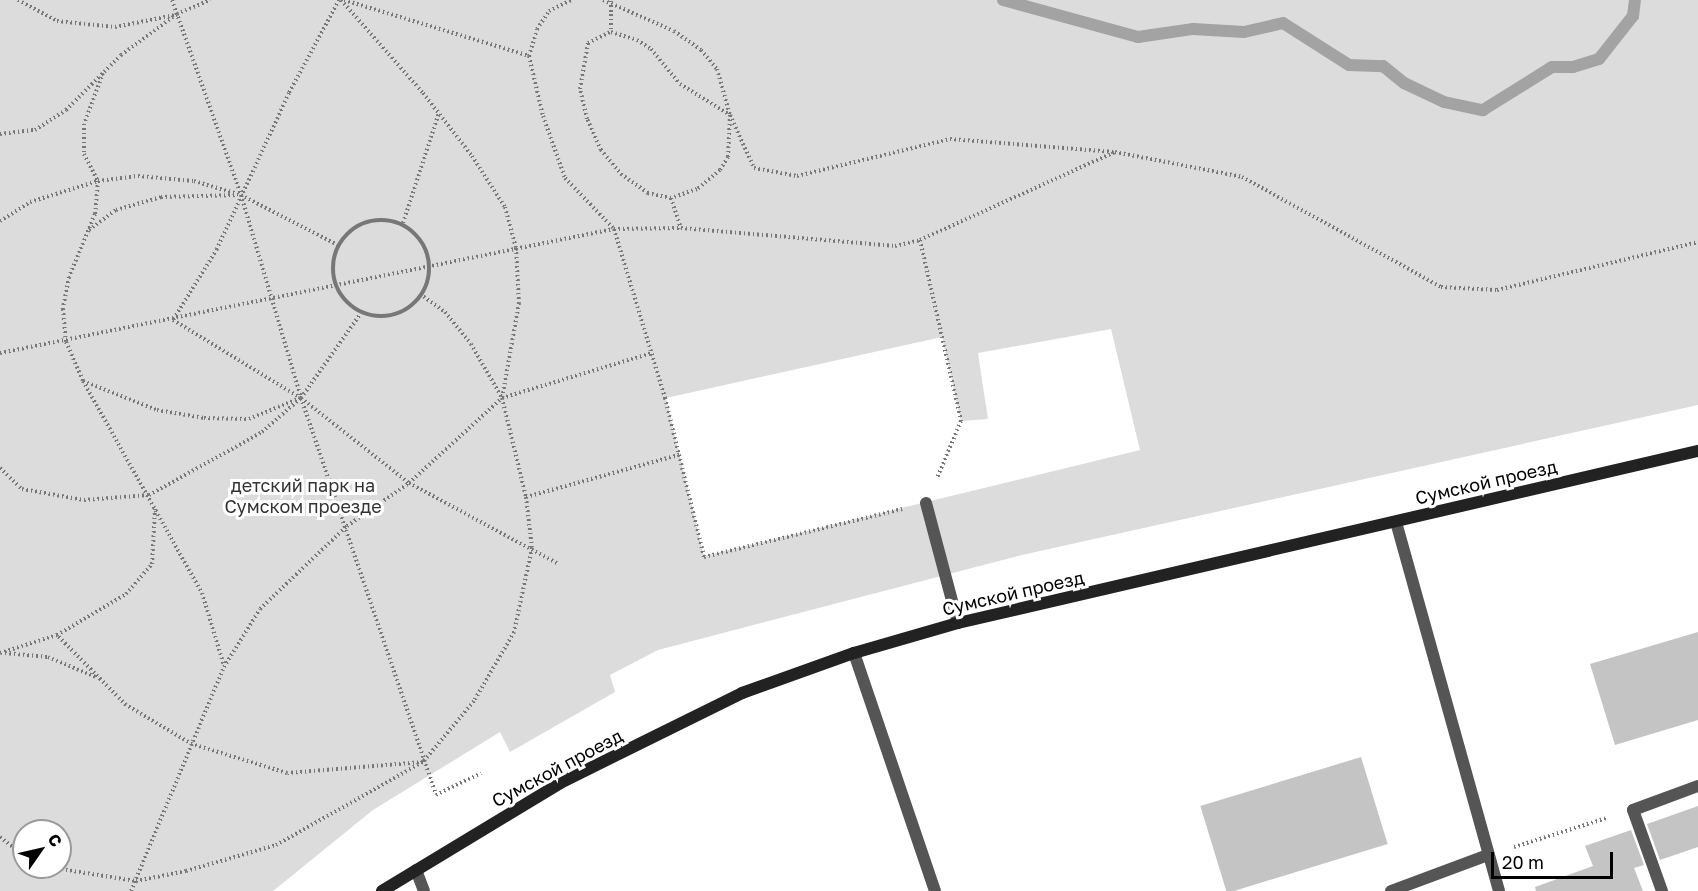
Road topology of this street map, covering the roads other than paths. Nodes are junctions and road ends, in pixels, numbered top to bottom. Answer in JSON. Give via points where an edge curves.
{"nodes":[{"id":1,"x":1698,"y":451,"type":"edge"},
{"id":2,"x":926,"y":503,"type":"road end"},
{"id":3,"x":1396,"y":522,"type":"junction"},
{"id":4,"x":958,"y":623,"type":"junction"},
{"id":5,"x":854,"y":653,"type":"junction"},
{"id":6,"x":1698,"y":786,"type":"edge"},
{"id":7,"x":1488,"y":855,"type":"junction"},
{"id":8,"x":416,"y":870,"type":"junction"},
{"id":9,"x":382,"y":891,"type":"edge"},
{"id":10,"x":424,"y":891,"type":"edge"},
{"id":11,"x":935,"y":891,"type":"edge"},
{"id":12,"x":1391,"y":891,"type":"edge"},
{"id":13,"x":1499,"y":891,"type":"edge"},
{"id":14,"x":1662,"y":891,"type":"edge"}],
"edges":[{"from":1,"to":3,"type":"street","name":"Сумской проезд"},
{"from":2,"to":4,"type":"lane"},
{"from":3,"to":4,"type":"street","name":"Сумской проезд"},
{"from":3,"to":7,"type":"lane"},
{"from":4,"to":5,"type":"street","name":"Сумской проезд"},
{"from":5,"to":8,"type":"street","name":"Сумской проезд","via":[[731,698],[560,783]]},
{"from":5,"to":11,"type":"lane"},
{"from":6,"to":14,"type":"lane","via":[[1633,810]]},
{"from":7,"to":12,"type":"lane"},
{"from":7,"to":13,"type":"lane"},
{"from":8,"to":9,"type":"street","name":"Сумской проезд"},
{"from":8,"to":10,"type":"lane"}]}
